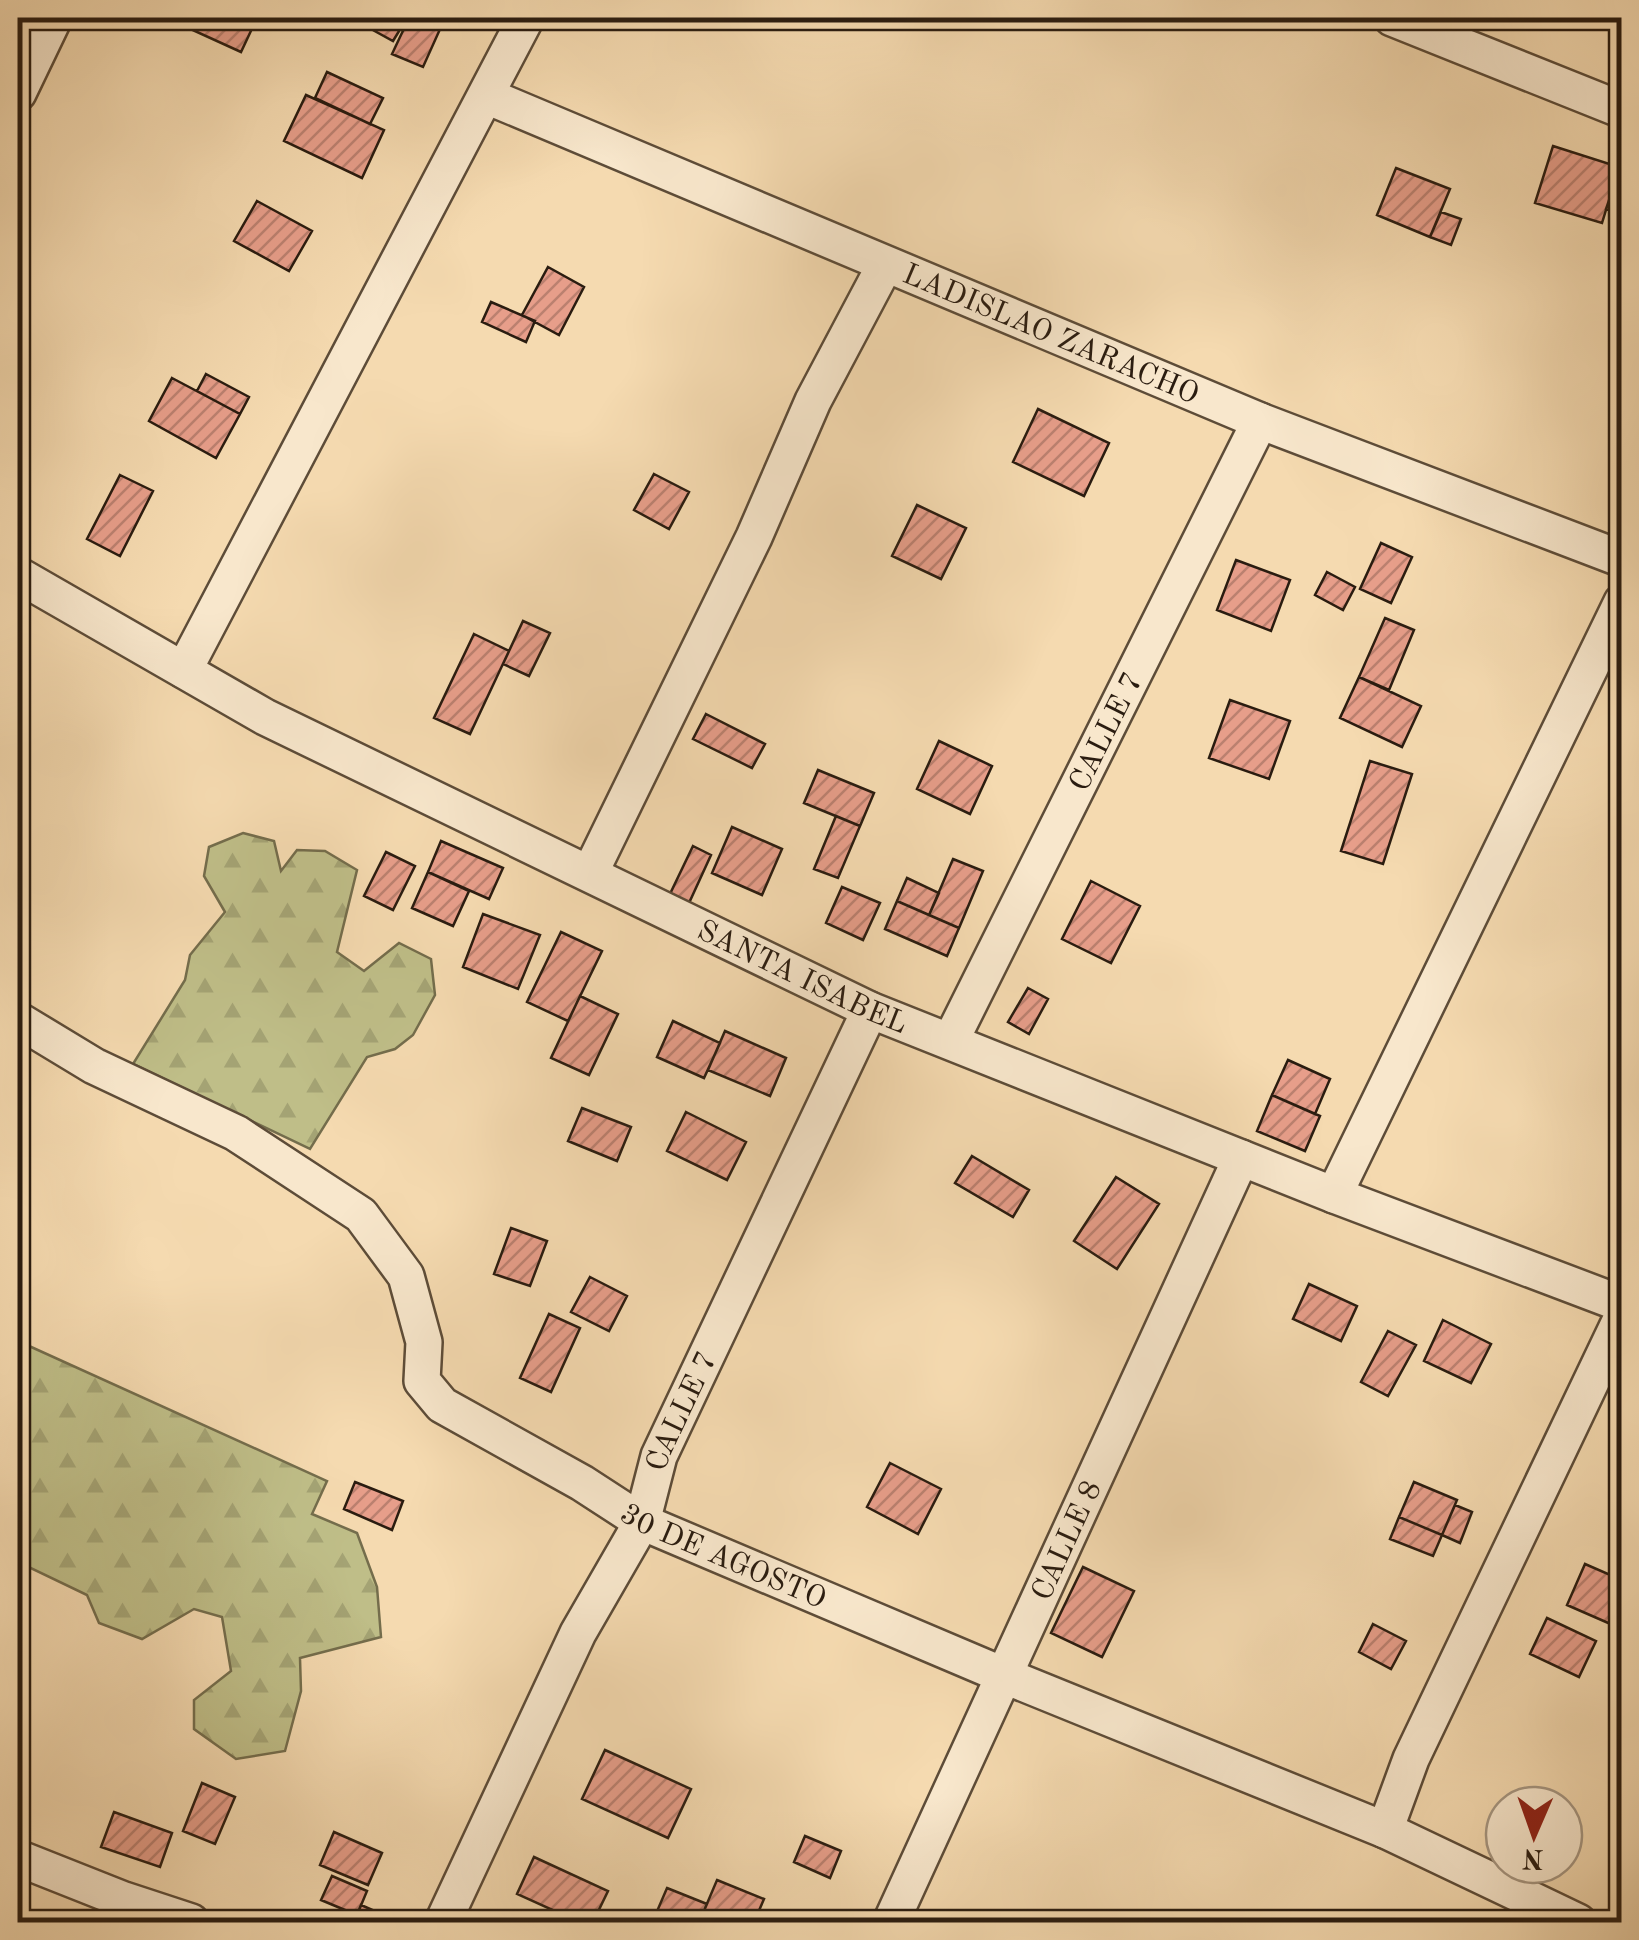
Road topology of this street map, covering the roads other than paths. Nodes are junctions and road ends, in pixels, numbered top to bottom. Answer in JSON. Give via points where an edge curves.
{"nodes":[{"id":1,"x":54,"y":18,"type":"edge"},
{"id":2,"x":526,"y":18,"type":"edge"},
{"id":3,"x":1392,"y":18,"type":"edge"},
{"id":4,"x":18,"y":93,"type":"edge"},
{"id":5,"x":487,"y":96,"type":"junction"},
{"id":6,"x":1622,"y":110,"type":"edge"},
{"id":7,"x":885,"y":265,"type":"junction"},
{"id":8,"x":1260,"y":422,"type":"junction"},
{"id":9,"x":1622,"y":559,"type":"edge"},
{"id":10,"x":18,"y":576,"type":"edge"},
{"id":11,"x":1622,"y":602,"type":"edge"},
{"id":12,"x":184,"y":670,"type":"junction"},
{"id":13,"x":590,"y":873,"type":"junction"},
{"id":14,"x":870,"y":1010,"type":"junction"},
{"id":15,"x":18,"y":1020,"type":"edge"},
{"id":16,"x":951,"y":1040,"type":"junction"},
{"id":17,"x":1241,"y":1158,"type":"junction"},
{"id":18,"x":1334,"y":1194,"type":"junction"},
{"id":19,"x":1622,"y":1304,"type":"edge"},
{"id":20,"x":1622,"y":1317,"type":"edge"},
{"id":21,"x":642,"y":1522,"type":"junction"},
{"id":22,"x":1003,"y":1675,"type":"junction"},
{"id":23,"x":1384,"y":1830,"type":"junction"},
{"id":24,"x":18,"y":1858,"type":"edge"},
{"id":25,"x":192,"y":1922,"type":"edge"},
{"id":26,"x":442,"y":1922,"type":"edge"},
{"id":27,"x":891,"y":1922,"type":"edge"},
{"id":28,"x":1578,"y":1922,"type":"edge"}],
"edges":[{"from":1,"to":4,"type":"street"},
{"from":2,"to":5,"type":"street"},
{"from":3,"to":6,"type":"street"},
{"from":5,"to":7,"type":"street","name":"LADISLAO ZARACHO"},
{"from":5,"to":12,"type":"street"},
{"from":7,"to":8,"type":"street","name":"LADISLAO ZARACHO"},
{"from":7,"to":13,"type":"street"},
{"from":8,"to":9,"type":"street","name":"LADISLAO ZARACHO"},
{"from":8,"to":16,"type":"street","name":"CALLE 7"},
{"from":10,"to":12,"type":"street","name":"SANTA ISABEL"},
{"from":11,"to":18,"type":"street"},
{"from":12,"to":13,"type":"street","name":"SANTA ISABEL"},
{"from":13,"to":14,"type":"street","name":"SANTA ISABEL"},
{"from":14,"to":16,"type":"street","name":"SANTA ISABEL"},
{"from":14,"to":21,"type":"street","name":"CALLE 7","via":[[659,1456]]},
{"from":15,"to":21,"type":"street","name":"30 DE AGOSTO","via":[[94,1066],[236,1133],[361,1215],[406,1276],[424,1342],[422,1381],[442,1404]]},
{"from":16,"to":17,"type":"street","name":"SANTA ISABEL"},
{"from":17,"to":18,"type":"street","name":"SANTA ISABEL"},
{"from":17,"to":22,"type":"street","name":"CALLE 8"},
{"from":18,"to":19,"type":"street","name":"SANTA ISABEL"},
{"from":20,"to":23,"type":"street","via":[[1411,1759]]},
{"from":21,"to":22,"type":"street","name":"30 DE AGOSTO"},
{"from":21,"to":26,"type":"street","name":"CALLE 7","via":[[578,1633]]},
{"from":22,"to":23,"type":"street","name":"30 DE AGOSTO"},
{"from":22,"to":27,"type":"street","name":"CALLE 8"},
{"from":23,"to":28,"type":"street","name":"30 DE AGOSTO"},
{"from":24,"to":25,"type":"street"}]}
